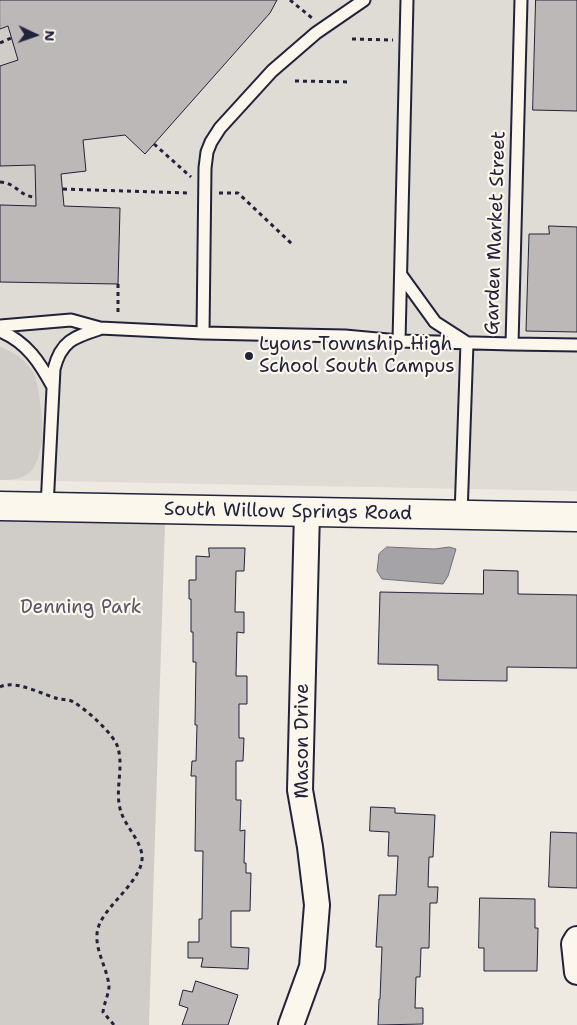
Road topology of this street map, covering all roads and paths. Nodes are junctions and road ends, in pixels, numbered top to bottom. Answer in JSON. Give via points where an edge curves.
{"nodes":[{"id":1,"x":290,"y":0,"type":"edge"},
{"id":2,"x":364,"y":0,"type":"edge"},
{"id":3,"x":407,"y":0,"type":"edge"},
{"id":4,"x":521,"y":0,"type":"edge"},
{"id":5,"x":315,"y":20,"type":"dead end"},
{"id":6,"x":12,"y":38,"type":"dead end"},
{"id":7,"x":352,"y":39,"type":"dead end"},
{"id":8,"x":406,"y":41,"type":"junction"},
{"id":9,"x":0,"y":43,"type":"edge"},
{"id":10,"x":295,"y":81,"type":"dead end"},
{"id":11,"x":351,"y":82,"type":"dead end"},
{"id":12,"x":154,"y":144,"type":"dead end"},
{"id":13,"x":194,"y":180,"type":"dead end"},
{"id":14,"x":0,"y":182,"type":"edge"},
{"id":15,"x":63,"y":189,"type":"dead end"},
{"id":16,"x":199,"y":193,"type":"junction"},
{"id":17,"x":36,"y":197,"type":"dead end"},
{"id":18,"x":292,"y":244,"type":"dead end"},
{"id":19,"x":401,"y":274,"type":"junction"},
{"id":20,"x":118,"y":284,"type":"dead end"},
{"id":21,"x":118,"y":313,"type":"dead end"},
{"id":22,"x":0,"y":326,"type":"edge"},
{"id":23,"x":100,"y":328,"type":"junction"},
{"id":24,"x":0,"y":331,"type":"edge"},
{"id":25,"x":203,"y":333,"type":"junction"},
{"id":26,"x":399,"y":341,"type":"junction"},
{"id":27,"x":467,"y":343,"type":"junction"},
{"id":28,"x":512,"y":344,"type":"junction"},
{"id":29,"x":577,"y":345,"type":"edge"},
{"id":30,"x":54,"y":389,"type":"junction"},
{"id":31,"x":0,"y":506,"type":"edge"},
{"id":32,"x":47,"y":507,"type":"junction"},
{"id":33,"x":307,"y":512,"type":"junction"},
{"id":34,"x":461,"y":515,"type":"junction"},
{"id":35,"x":577,"y":517,"type":"edge"},
{"id":36,"x":0,"y":687,"type":"edge"},
{"id":37,"x":577,"y":939,"type":"edge"},
{"id":38,"x":577,"y":972,"type":"edge"},
{"id":39,"x":114,"y":1025,"type":"edge"},
{"id":40,"x":291,"y":1025,"type":"edge"}],
"edges":[{"from":1,"to":5,"type":"path"},
{"from":2,"to":16,"type":"lane","via":[[316,33],[272,71],[220,128],[207,152]]},
{"from":3,"to":8,"type":"lane"},
{"from":4,"to":28,"type":"lane","name":"Garden Market Street"},
{"from":6,"to":9,"type":"path"},
{"from":7,"to":8,"type":"path"},
{"from":8,"to":19,"type":"lane"},
{"from":10,"to":11,"type":"path"},
{"from":12,"to":13,"type":"path"},
{"from":14,"to":17,"type":"path","via":[[8,182],[28,197]]},
{"from":15,"to":16,"type":"path"},
{"from":16,"to":18,"type":"path","via":[[238,193]]},
{"from":16,"to":25,"type":"lane"},
{"from":19,"to":26,"type":"lane"},
{"from":19,"to":27,"type":"lane","via":[[435,322]]},
{"from":20,"to":21,"type":"path"},
{"from":22,"to":23,"type":"lane","via":[[71,320]]},
{"from":23,"to":25,"type":"lane"},
{"from":23,"to":30,"type":"lane","via":[[67,343],[58,355],[54,369]]},
{"from":24,"to":30,"type":"lane","via":[[32,353]]},
{"from":25,"to":26,"type":"lane","via":[[346,336]]},
{"from":26,"to":27,"type":"lane"},
{"from":27,"to":28,"type":"lane","name":"Garden Market Street"},
{"from":27,"to":34,"type":"lane","name":"Garden Market Street"},
{"from":28,"to":29,"type":"lane"},
{"from":30,"to":32,"type":"lane"},
{"from":31,"to":32,"type":"street","name":"South Willow Springs Road"},
{"from":32,"to":33,"type":"street","name":"South Willow Springs Road"},
{"from":33,"to":34,"type":"street","name":"South Willow Springs Road"},
{"from":33,"to":40,"type":"street","name":"Mason Drive","via":[[300,790],[317,905],[312,967]]},
{"from":34,"to":35,"type":"street","name":"South Willow Springs Road"},
{"from":36,"to":39,"type":"path","via":[[19,686],[70,700],[116,741],[120,760],[118,802],[142,855],[142,864],[106,913],[97,934],[109,985],[103,1012]]},
{"from":37,"to":38,"type":"street","via":[[574,944]]}]}
